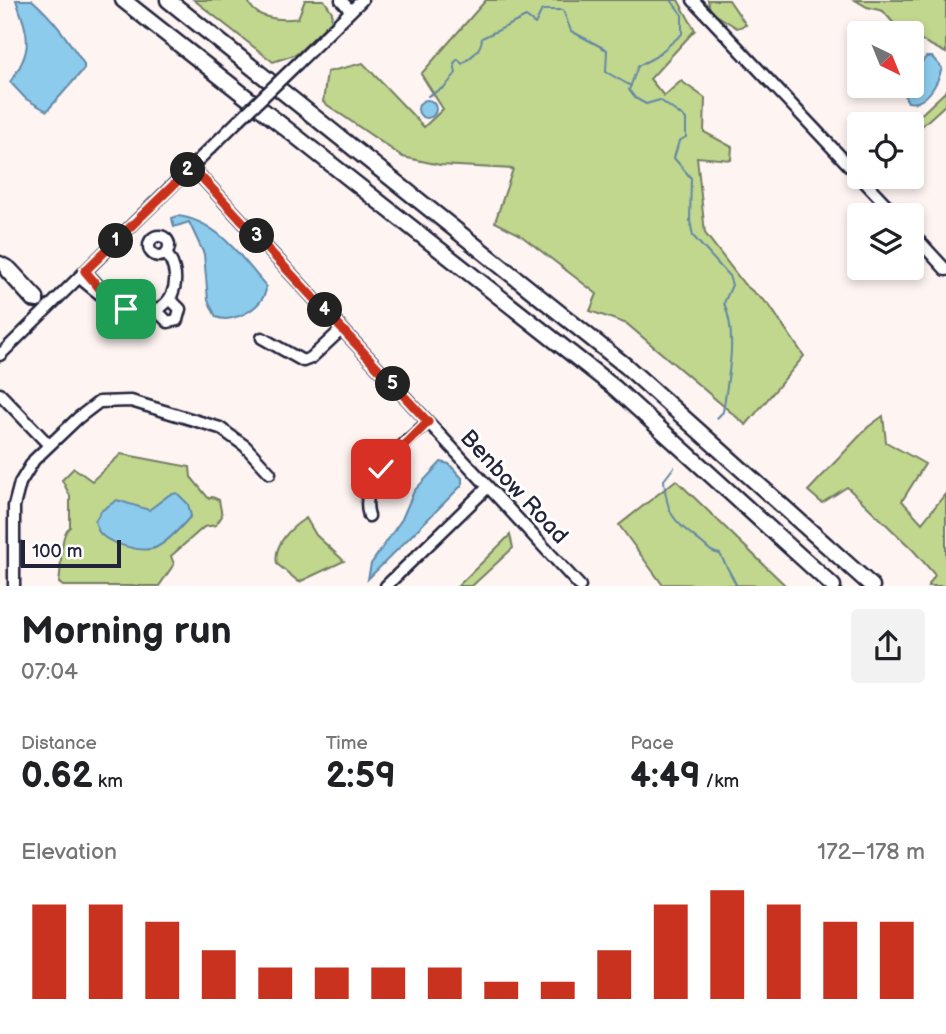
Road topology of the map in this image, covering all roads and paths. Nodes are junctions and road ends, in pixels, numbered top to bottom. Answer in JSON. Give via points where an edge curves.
{"nodes":[{"id":1,"x":123,"y":0,"type":"edge"},
{"id":2,"x":168,"y":0,"type":"edge"},
{"id":3,"x":341,"y":0,"type":"edge"},
{"id":4,"x":362,"y":0,"type":"edge"},
{"id":5,"x":693,"y":0,"type":"edge"},
{"id":6,"x":351,"y":11,"type":"junction"},
{"id":7,"x":847,"y":162,"type":"edge"},
{"id":8,"x":192,"y":167,"type":"junction"},
{"id":9,"x":872,"y":189,"type":"edge"},
{"id":10,"x":885,"y":203,"type":"edge"},
{"id":11,"x":924,"y":246,"type":"edge"},
{"id":12,"x":166,"y":253,"type":"dead end"},
{"id":13,"x":3,"y":264,"type":"edge"},
{"id":14,"x":946,"y":271,"type":"edge"},
{"id":15,"x":82,"y":274,"type":"junction"},
{"id":16,"x":171,"y":300,"type":"junction"},
{"id":17,"x":46,"y":310,"type":"junction"},
{"id":18,"x":157,"y":311,"type":"junction"},
{"id":19,"x":342,"y":329,"type":"junction"},
{"id":20,"x":261,"y":338,"type":"dead end"},
{"id":21,"x":0,"y":355,"type":"edge"},
{"id":22,"x":0,"y":394,"type":"edge"},
{"id":23,"x":428,"y":422,"type":"junction"},
{"id":24,"x":49,"y":445,"type":"junction"},
{"id":25,"x":270,"y":472,"type":"dead end"},
{"id":26,"x":488,"y":487,"type":"junction"},
{"id":27,"x":369,"y":516,"type":"dead end"},
{"id":28,"x":14,"y":586,"type":"edge"},
{"id":29,"x":386,"y":586,"type":"edge"},
{"id":30,"x":580,"y":586,"type":"edge"},
{"id":31,"x":833,"y":586,"type":"edge"},
{"id":32,"x":872,"y":586,"type":"edge"}],
"edges":[{"from":1,"to":31,"type":"highway","via":[[615,388]]},
{"from":2,"to":32,"type":"highway","via":[[626,366]]},
{"from":3,"to":6,"type":"street"},
{"from":4,"to":6,"type":"street"},
{"from":5,"to":7,"type":"street"},
{"from":6,"to":8,"type":"street","bridge":true},
{"from":8,"to":15,"type":"street"},
{"from":8,"to":19,"type":"street","name":"Benbow Road"},
{"from":9,"to":10,"type":"street"},
{"from":11,"to":14,"type":"street"},
{"from":12,"to":16,"type":"street","via":[[175,270]]},
{"from":13,"to":17,"type":"street","via":[[32,301]]},
{"from":15,"to":17,"type":"street"},
{"from":15,"to":18,"type":"street","via":[[126,309]]},
{"from":16,"to":18,"type":"street"},
{"from":16,"to":18,"type":"street","via":[[180,309],[177,320],[168,322]]},
{"from":17,"to":21,"type":"street"},
{"from":19,"to":20,"type":"street","via":[[303,361]]},
{"from":19,"to":23,"type":"street","name":"Benbow Road"},
{"from":22,"to":24,"type":"street"},
{"from":23,"to":26,"type":"street","name":"Benbow Road"},
{"from":23,"to":27,"type":"street","via":[[381,469],[368,498]]},
{"from":24,"to":25,"type":"street","via":[[99,402],[131,401],[220,428]]},
{"from":24,"to":28,"type":"street","via":[[26,471],[14,506]]},
{"from":26,"to":29,"type":"street"},
{"from":26,"to":30,"type":"street","name":"Benbow Road"}]}
